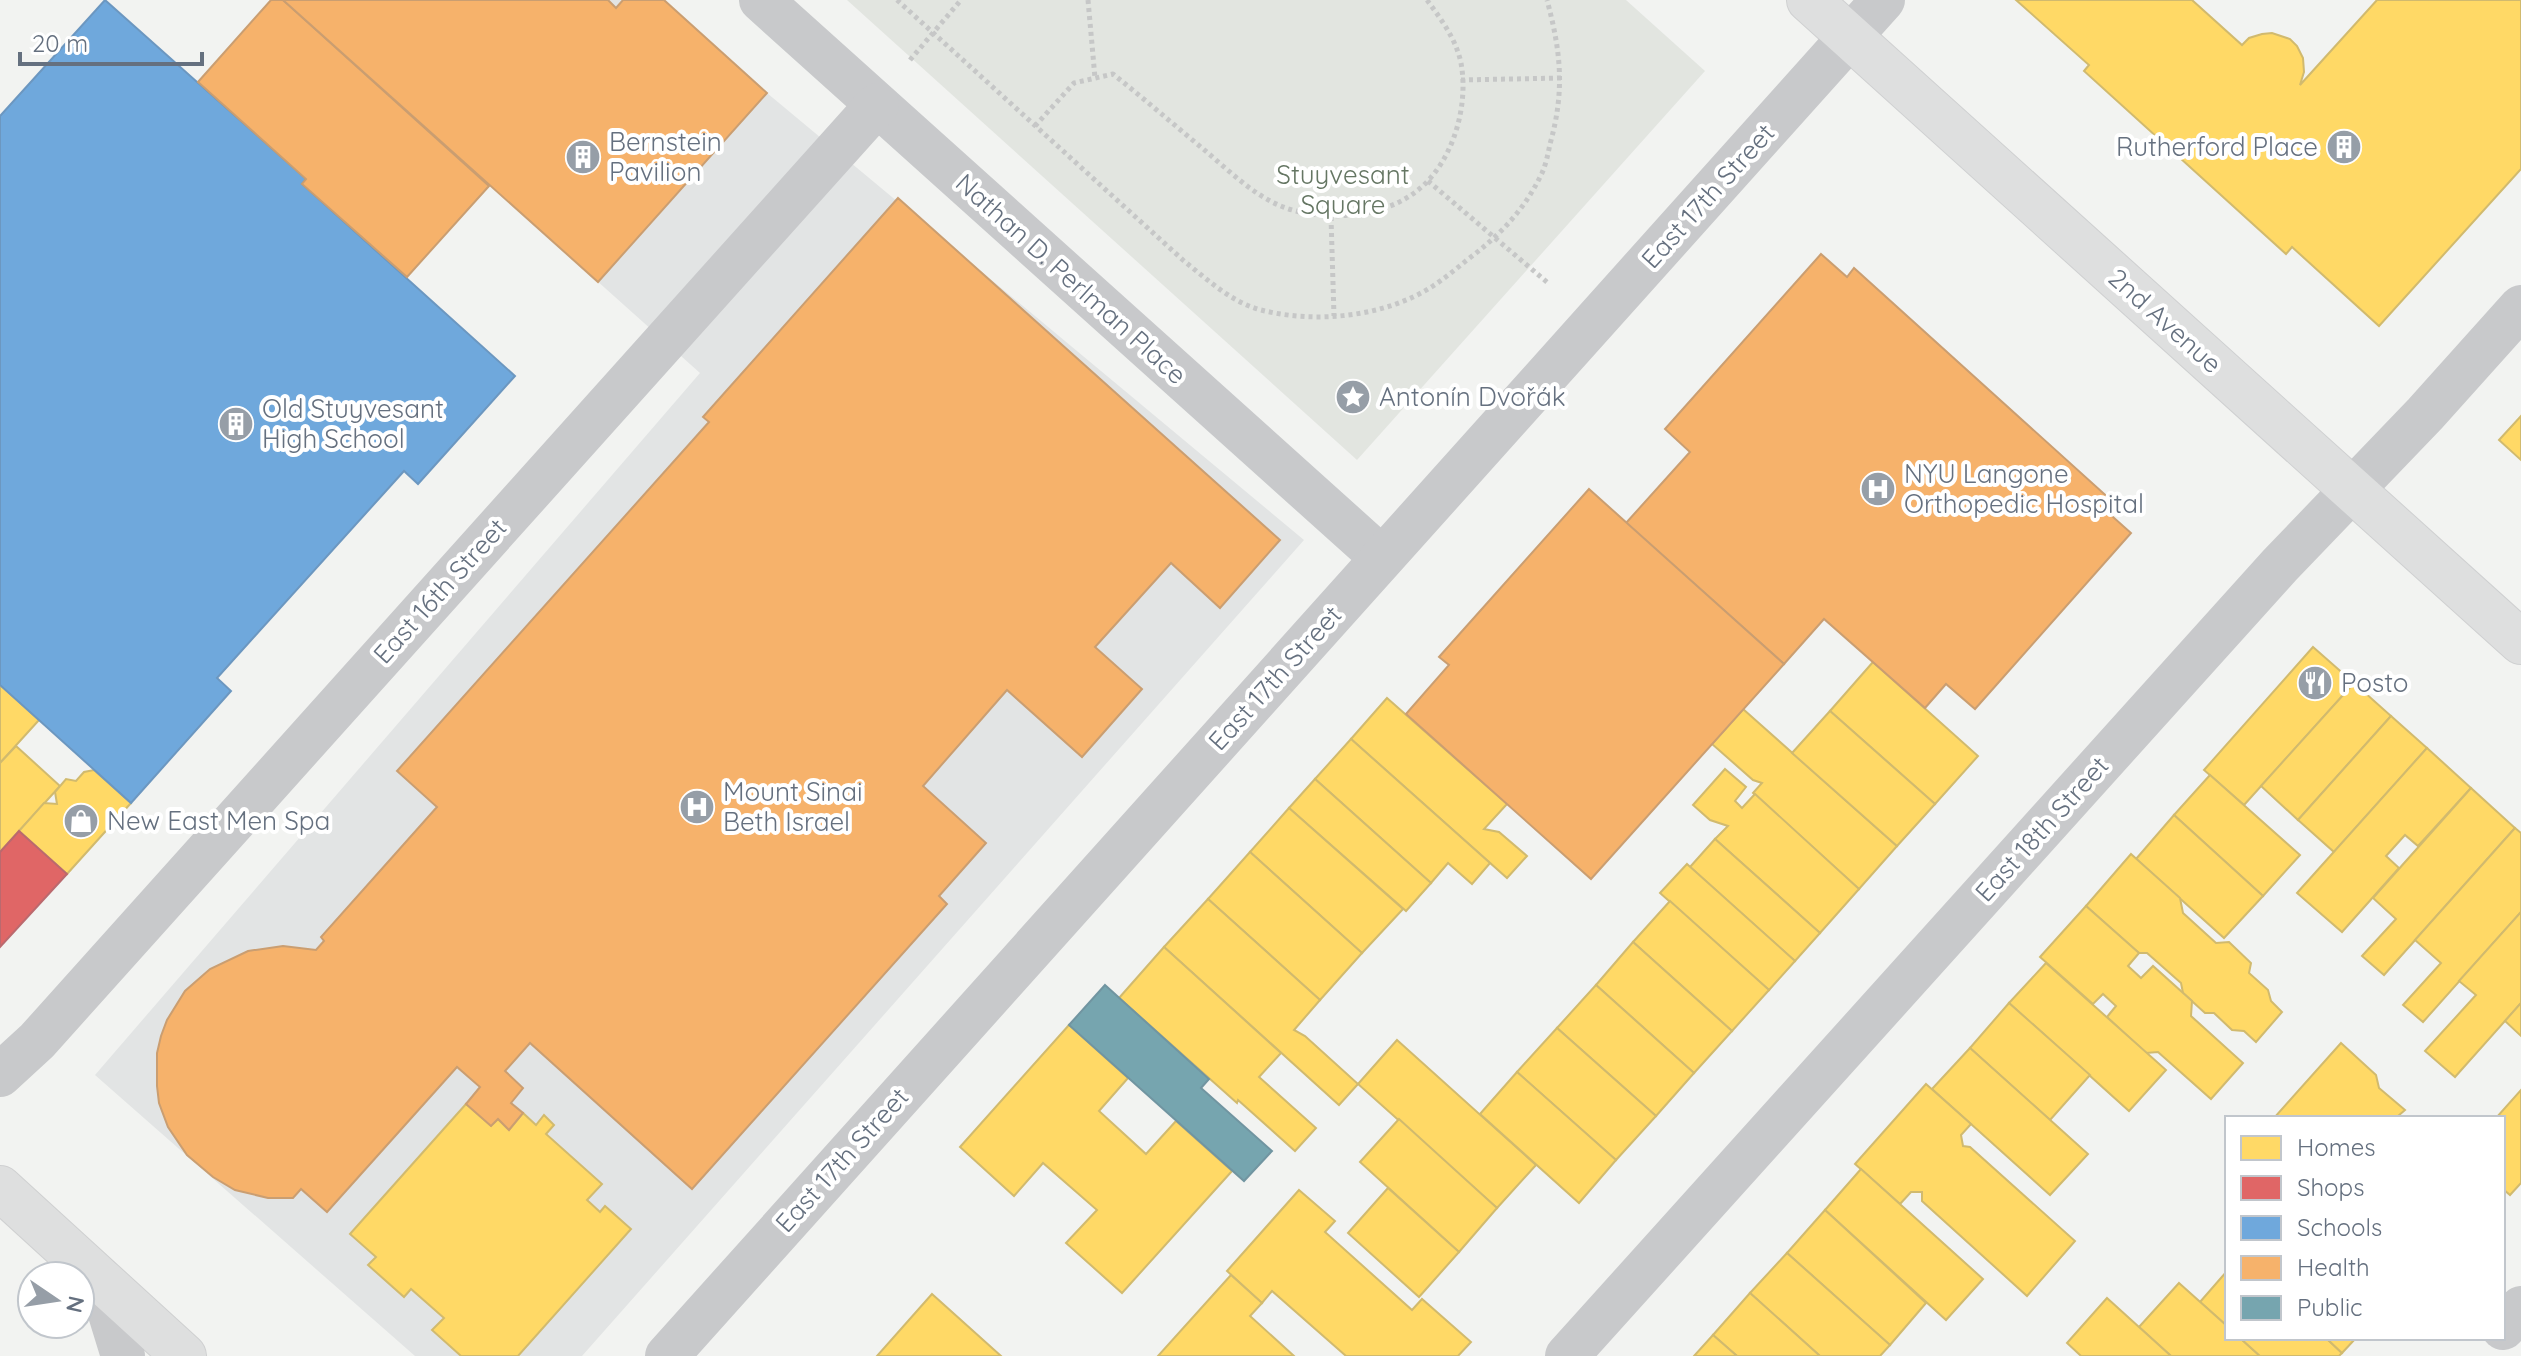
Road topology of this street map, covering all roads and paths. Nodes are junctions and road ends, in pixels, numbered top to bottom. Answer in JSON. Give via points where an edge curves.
{"nodes":[{"id":1,"x":761,"y":0,"type":"edge"},
{"id":2,"x":897,"y":0,"type":"edge"},
{"id":3,"x":961,"y":0,"type":"edge"},
{"id":4,"x":1088,"y":0,"type":"edge"},
{"id":5,"x":1427,"y":0,"type":"edge"},
{"id":6,"x":1547,"y":0,"type":"edge"},
{"id":7,"x":1809,"y":0,"type":"edge"},
{"id":8,"x":1883,"y":0,"type":"edge"},
{"id":9,"x":933,"y":33,"type":"junction"},
{"id":10,"x":1850,"y":36,"type":"junction"},
{"id":11,"x":905,"y":65,"type":"dead end"},
{"id":12,"x":1095,"y":78,"type":"junction"},
{"id":13,"x":1561,"y":78,"type":"junction"},
{"id":14,"x":1461,"y":80,"type":"junction"},
{"id":15,"x":877,"y":105,"type":"junction"},
{"id":16,"x":1035,"y":126,"type":"junction"},
{"id":17,"x":1428,"y":181,"type":"junction"},
{"id":18,"x":1331,"y":217,"type":"junction"},
{"id":19,"x":1495,"y":239,"type":"junction"},
{"id":20,"x":1548,"y":283,"type":"dead end"},
{"id":21,"x":2521,"y":307,"type":"edge"},
{"id":22,"x":1334,"y":316,"type":"junction"},
{"id":23,"x":2352,"y":489,"type":"junction"},
{"id":24,"x":1382,"y":558,"type":"junction"},
{"id":25,"x":2521,"y":642,"type":"edge"},
{"id":26,"x":0,"y":1075,"type":"edge"},
{"id":27,"x":0,"y":1188,"type":"edge"},
{"id":28,"x":99,"y":1278,"type":"junction"},
{"id":29,"x":2521,"y":1308,"type":"edge"},
{"id":30,"x":2505,"y":1326,"type":"edge"},
{"id":31,"x":2492,"y":1340,"type":"edge"},
{"id":32,"x":123,"y":1356,"type":"edge"},
{"id":33,"x":184,"y":1356,"type":"edge"},
{"id":34,"x":667,"y":1356,"type":"edge"},
{"id":35,"x":1567,"y":1356,"type":"edge"},
{"id":36,"x":2478,"y":1356,"type":"edge"}],
"edges":[{"from":1,"to":15,"type":"street","name":"Nathan D. Perlman Place"},
{"from":2,"to":9,"type":"path"},
{"from":3,"to":9,"type":"path"},
{"from":4,"to":12,"type":"path"},
{"from":5,"to":14,"type":"path","via":[[1448,29],[1461,63]]},
{"from":6,"to":13,"type":"path"},
{"from":7,"to":10,"type":"main road","name":"2nd Avenue"},
{"from":8,"to":10,"type":"street","name":"East 17th Street"},
{"from":9,"to":11,"type":"path"},
{"from":9,"to":16,"type":"path"},
{"from":10,"to":23,"type":"main road","name":"2nd Avenue"},
{"from":10,"to":24,"type":"street","name":"East 17th Street"},
{"from":12,"to":16,"type":"path","via":[[1074,83]]},
{"from":12,"to":18,"type":"path","via":[[1113,74],[1263,198]]},
{"from":13,"to":14,"type":"path"},
{"from":13,"to":19,"type":"path","via":[[1543,171],[1520,213]]},
{"from":14,"to":17,"type":"path","via":[[1457,132]]},
{"from":15,"to":24,"type":"street","name":"Nathan D. Perlman Place"},
{"from":15,"to":26,"type":"street","name":"East 16th Street","via":[[37,1041]]},
{"from":16,"to":22,"type":"path","via":[[1224,293],[1260,309]]},
{"from":17,"to":18,"type":"path","via":[[1394,205]]},
{"from":17,"to":19,"type":"path"},
{"from":18,"to":22,"type":"path"},
{"from":19,"to":20,"type":"path"},
{"from":19,"to":22,"type":"path","via":[[1431,287],[1394,305]]},
{"from":21,"to":23,"type":"street","name":"East 18th Street"},
{"from":23,"to":25,"type":"main road","name":"2nd Avenue"},
{"from":23,"to":35,"type":"street","name":"East 18th Street"},
{"from":24,"to":34,"type":"street","name":"East 17th Street"},
{"from":27,"to":28,"type":"main road"},
{"from":28,"to":32,"type":"street"},
{"from":28,"to":33,"type":"main road"},
{"from":29,"to":30,"type":"street"},
{"from":31,"to":36,"type":"street"}]}
